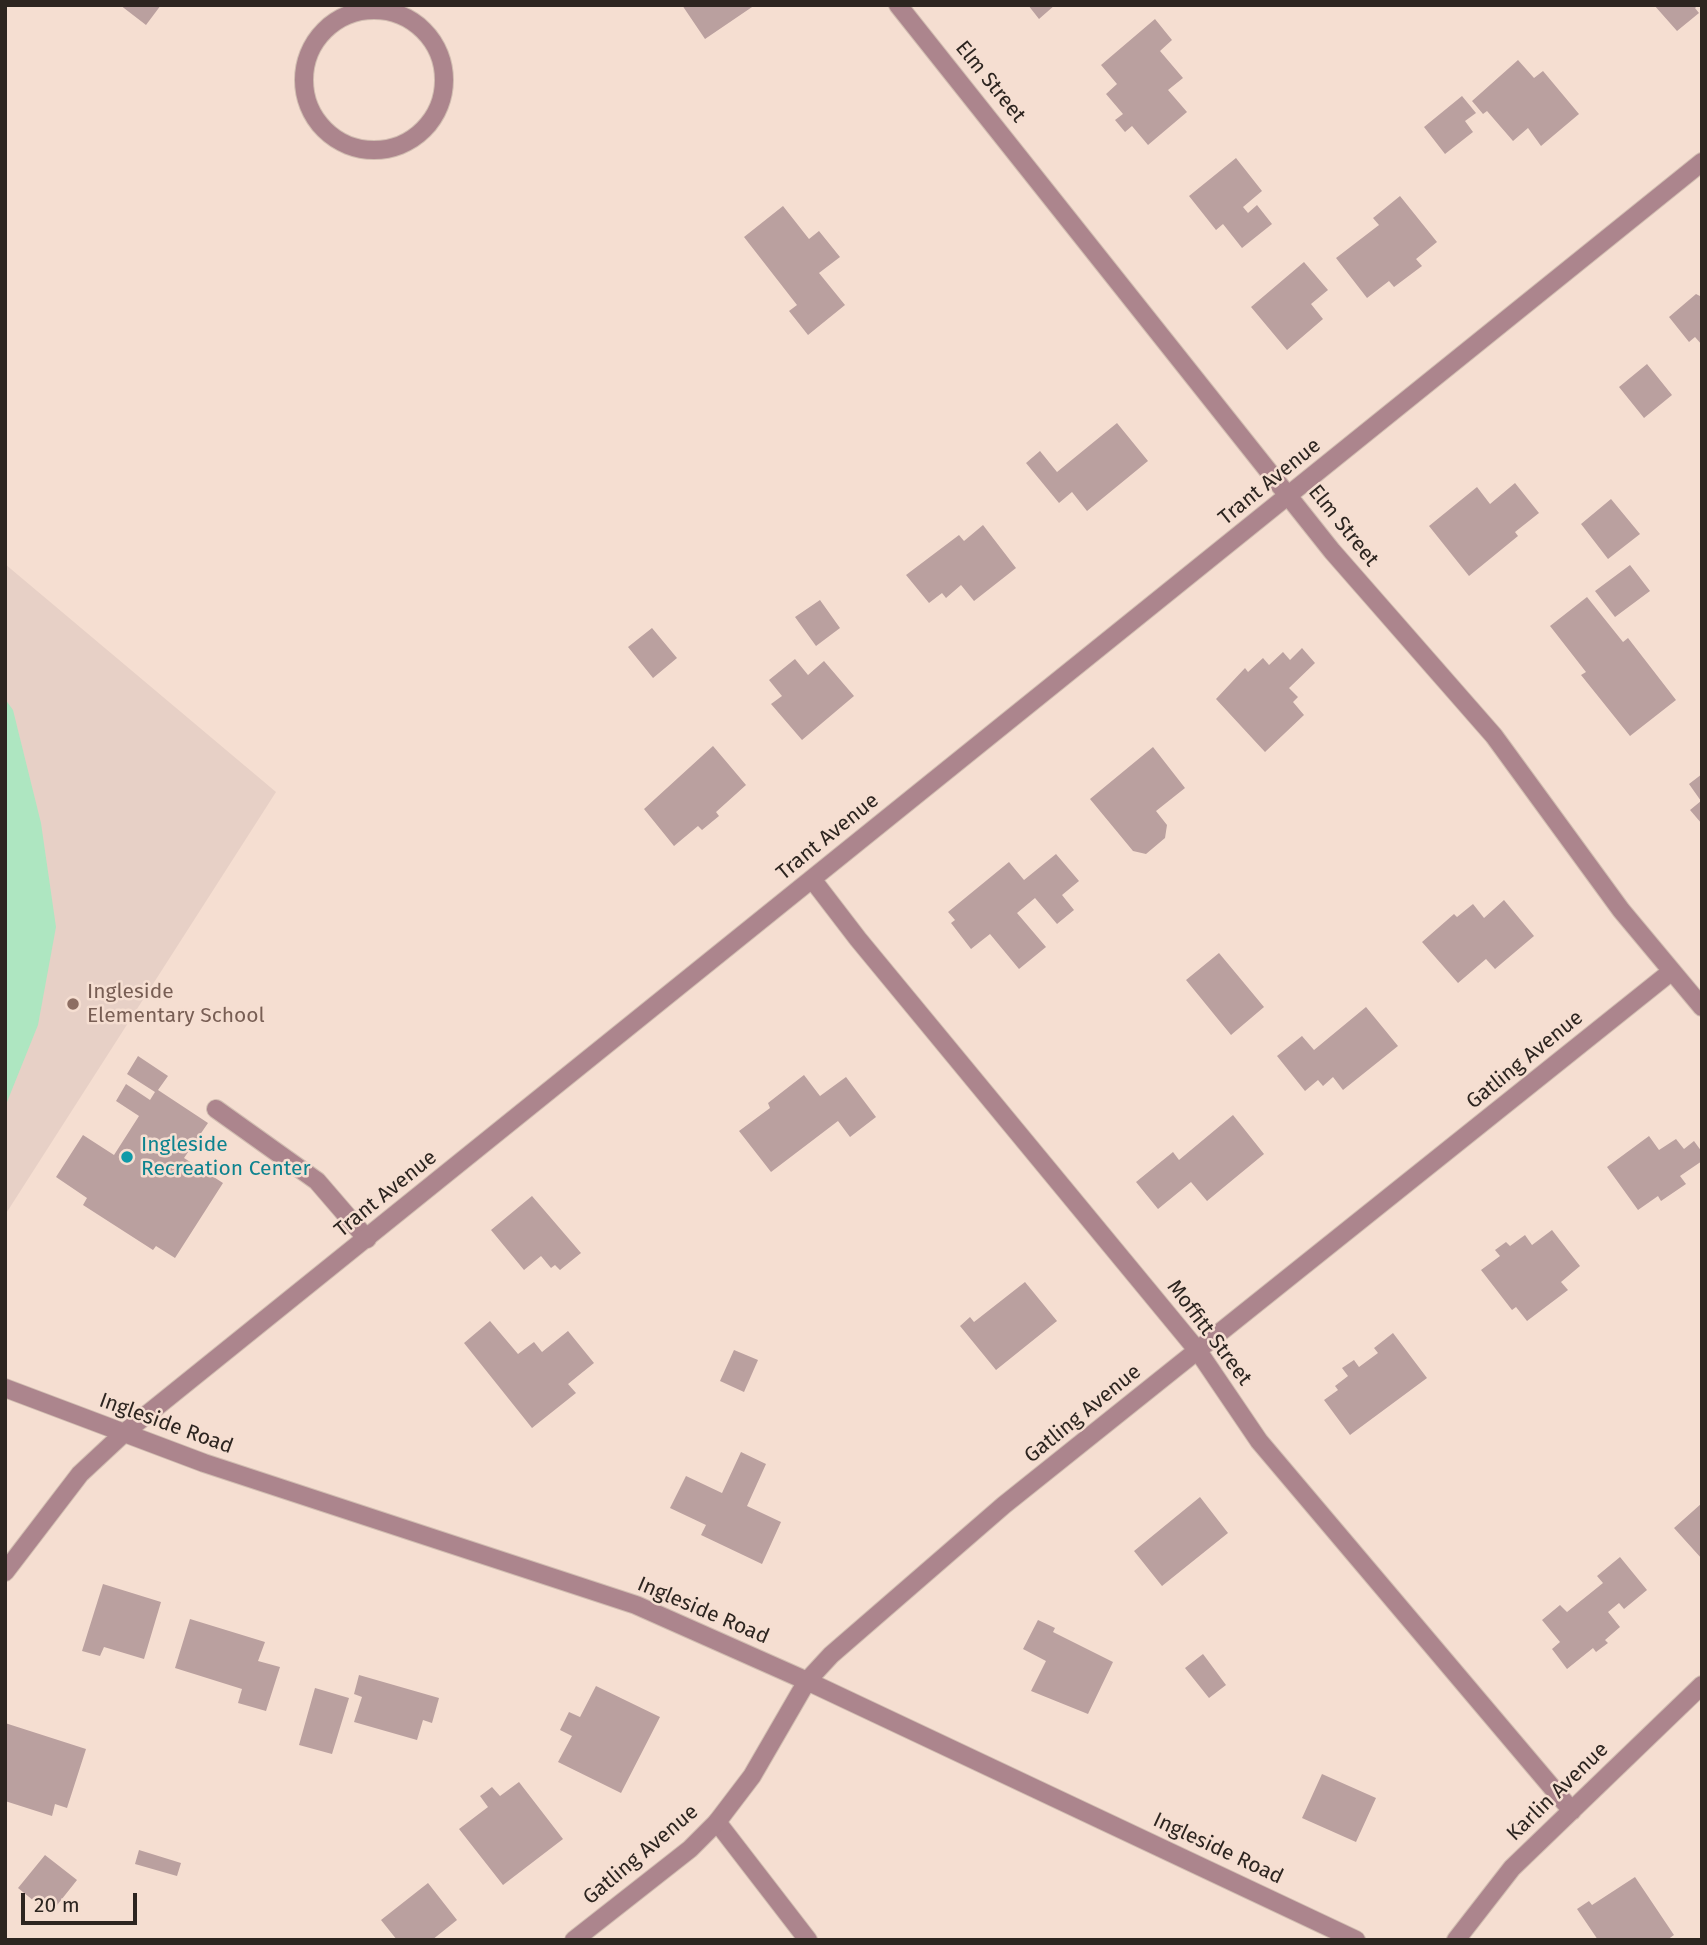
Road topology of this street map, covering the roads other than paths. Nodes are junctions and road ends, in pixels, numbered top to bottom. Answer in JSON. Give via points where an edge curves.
{"nodes":[{"id":1,"x":898,"y":5,"type":"edge"},
{"id":2,"x":375,"y":7,"type":"edge"},
{"id":3,"x":1702,"y":162,"type":"edge"},
{"id":4,"x":1289,"y":496,"type":"junction"},
{"id":5,"x":812,"y":879,"type":"junction"},
{"id":6,"x":1672,"y":971,"type":"junction"},
{"id":7,"x":1702,"y":1007,"type":"edge"},
{"id":8,"x":216,"y":1109,"type":"dead end"},
{"id":9,"x":367,"y":1240,"type":"junction"},
{"id":10,"x":1198,"y":1351,"type":"junction"},
{"id":11,"x":5,"y":1388,"type":"edge"},
{"id":12,"x":124,"y":1433,"type":"junction"},
{"id":13,"x":5,"y":1572,"type":"edge"},
{"id":14,"x":807,"y":1681,"type":"junction"},
{"id":15,"x":1702,"y":1685,"type":"edge"},
{"id":16,"x":1572,"y":1811,"type":"junction"},
{"id":17,"x":717,"y":1822,"type":"junction"},
{"id":18,"x":574,"y":1940,"type":"edge"},
{"id":19,"x":808,"y":1940,"type":"edge"},
{"id":20,"x":1356,"y":1940,"type":"edge"},
{"id":21,"x":1456,"y":1940,"type":"edge"}],
"edges":[{"from":1,"to":4,"type":"street","name":"Elm Street"},
{"from":2,"to":2,"type":"street","via":[[348,14],[314,42],[305,65],[304,90],[312,113],[327,133],[348,146],[372,150],[415,137],[432,119],[443,96],[444,76],[441,57],[426,31],[406,16]]},
{"from":3,"to":4,"type":"street","name":"Trant Avenue"},
{"from":4,"to":5,"type":"street","name":"Trant Avenue"},
{"from":4,"to":6,"type":"street","name":"Elm Street","via":[[1494,736],[1621,911]]},
{"from":5,"to":9,"type":"street","name":"Trant Avenue"},
{"from":5,"to":10,"type":"street","name":"Moffitt Street"},
{"from":6,"to":7,"type":"street","name":"Elm Street"},
{"from":6,"to":10,"type":"street","name":"Gatling Avenue"},
{"from":8,"to":9,"type":"street","via":[[317,1181]]},
{"from":9,"to":12,"type":"street","name":"Trant Avenue"},
{"from":10,"to":14,"type":"street","name":"Gatling Avenue","via":[[1004,1505]]},
{"from":10,"to":16,"type":"street","name":"Moffitt Street","via":[[1259,1441]]},
{"from":11,"to":12,"type":"street","name":"Ingleside Road"},
{"from":12,"to":13,"type":"street","name":"Trant Avenue","via":[[80,1474]]},
{"from":12,"to":14,"type":"street","name":"Ingleside Road","via":[[636,1605]]},
{"from":14,"to":17,"type":"street","name":"Gatling Avenue","via":[[752,1776]]},
{"from":14,"to":20,"type":"street","name":"Ingleside Road"},
{"from":15,"to":16,"type":"street","name":"Karlin Avenue"},
{"from":16,"to":21,"type":"street","name":"Karlin Avenue","via":[[1512,1868]]},
{"from":17,"to":18,"type":"street","name":"Gatling Avenue","via":[[690,1849]]},
{"from":17,"to":19,"type":"street"}]}
